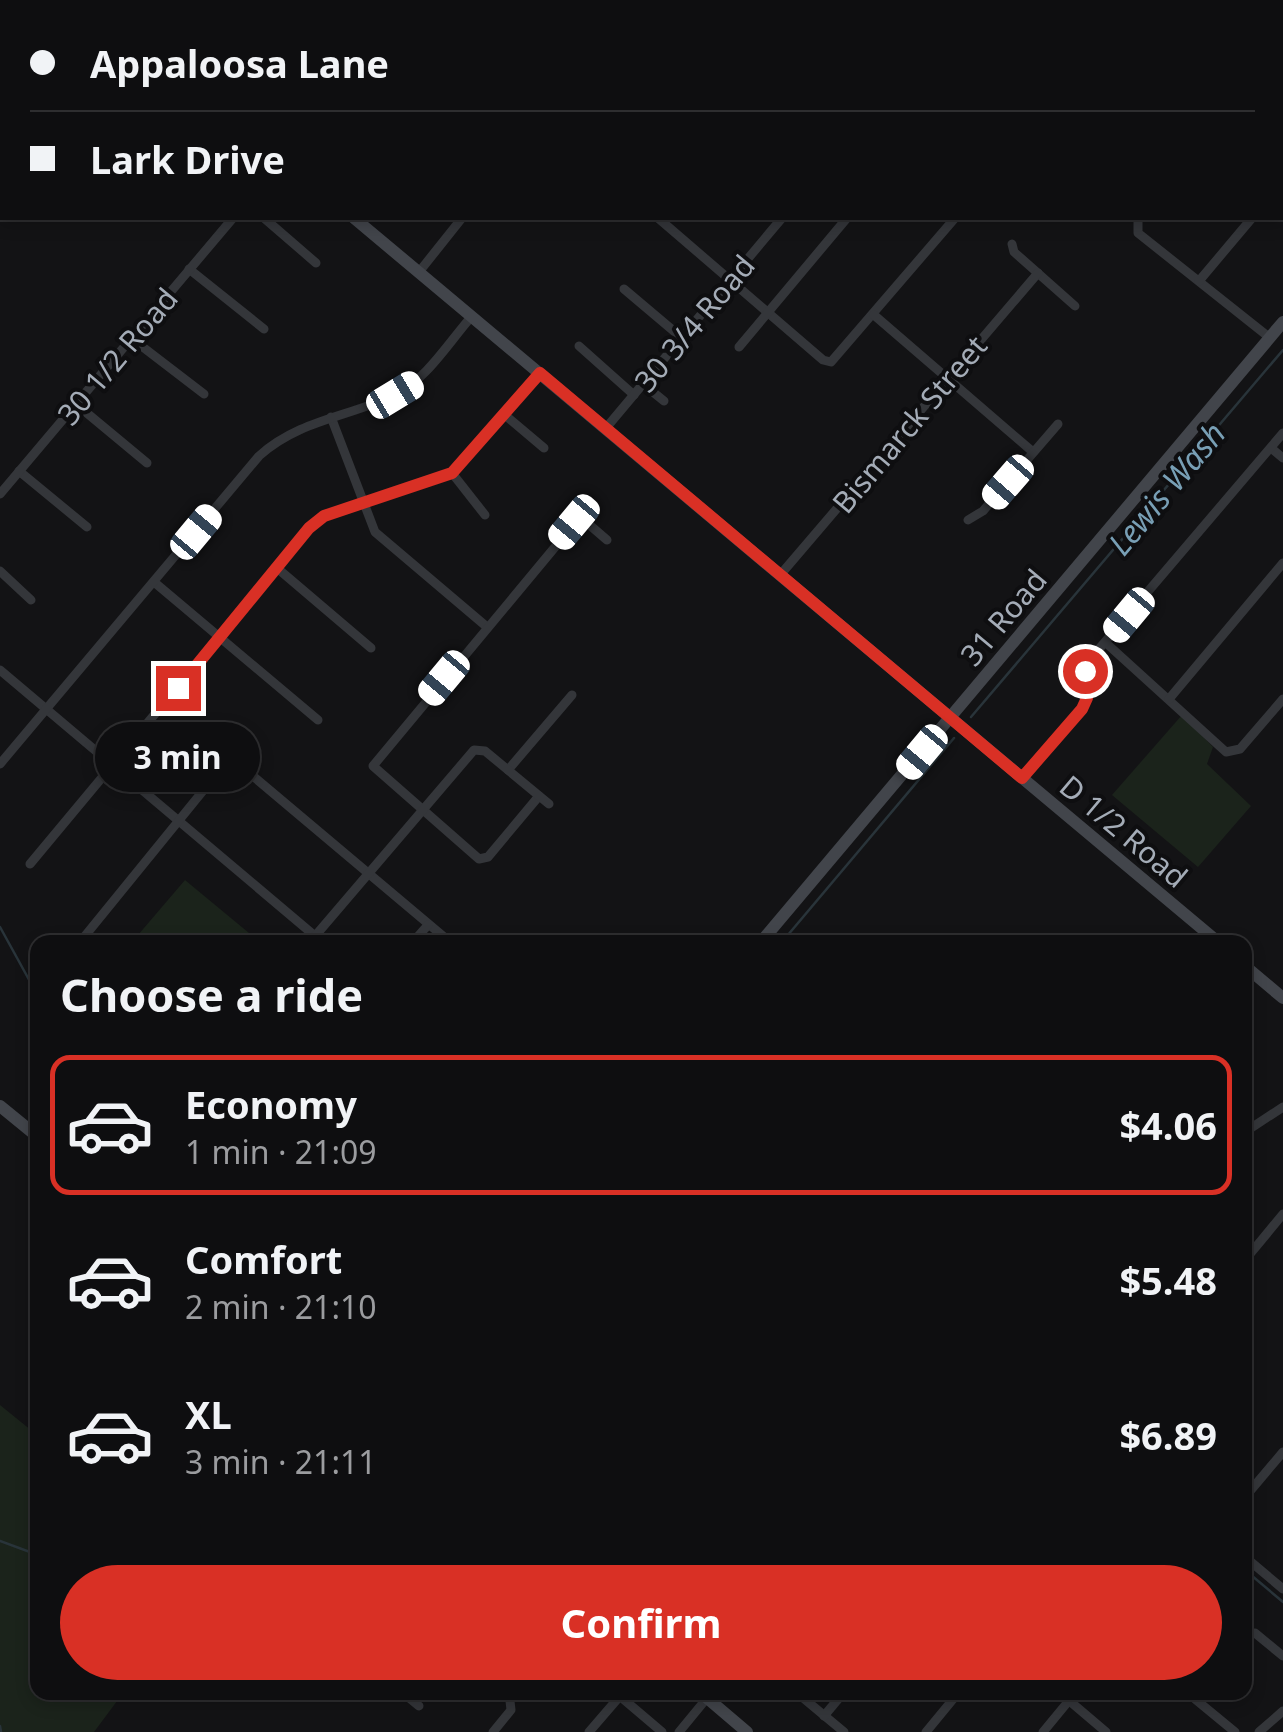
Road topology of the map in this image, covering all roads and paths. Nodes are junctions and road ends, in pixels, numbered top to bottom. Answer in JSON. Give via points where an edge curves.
{"nodes":[{"id":1,"x":231,"y":220,"type":"edge"},
{"id":2,"x":266,"y":220,"type":"edge"},
{"id":3,"x":356,"y":220,"type":"edge"},
{"id":4,"x":460,"y":220,"type":"edge"},
{"id":5,"x":660,"y":220,"type":"edge"},
{"id":6,"x":776,"y":220,"type":"edge"},
{"id":7,"x":845,"y":220,"type":"edge"},
{"id":8,"x":952,"y":220,"type":"edge"},
{"id":9,"x":1138,"y":220,"type":"edge"},
{"id":10,"x":1250,"y":220,"type":"edge"},
{"id":11,"x":1012,"y":244,"type":"dead end"},
{"id":12,"x":316,"y":262,"type":"dead end"},
{"id":13,"x":190,"y":269,"type":"junction"},
{"id":14,"x":419,"y":272,"type":"junction"},
{"id":15,"x":1038,"y":273,"type":"junction"},
{"id":16,"x":729,"y":280,"type":"junction"},
{"id":17,"x":1199,"y":281,"type":"junction"},
{"id":18,"x":624,"y":289,"type":"dead end"},
{"id":19,"x":1075,"y":306,"type":"dead end"},
{"id":20,"x":768,"y":313,"type":"junction"},
{"id":21,"x":874,"y":315,"type":"junction"},
{"id":22,"x":472,"y":316,"type":"junction"},
{"id":23,"x":1283,"y":322,"type":"edge"},
{"id":24,"x":264,"y":329,"type":"dead end"},
{"id":25,"x":132,"y":338,"type":"junction"},
{"id":26,"x":682,"y":338,"type":"junction"},
{"id":27,"x":1270,"y":338,"type":"junction"},
{"id":28,"x":579,"y":346,"type":"dead end"},
{"id":29,"x":739,"y":347,"type":"dead end"},
{"id":30,"x":540,"y":373,"type":"junction"},
{"id":31,"x":948,"y":378,"type":"junction"},
{"id":32,"x":643,"y":384,"type":"junction"},
{"id":33,"x":204,"y":394,"type":"dead end"},
{"id":34,"x":634,"y":394,"type":"junction"},
{"id":35,"x":664,"y":402,"type":"dead end"},
{"id":36,"x":76,"y":404,"type":"junction"},
{"id":37,"x":504,"y":415,"type":"junction"},
{"id":38,"x":331,"y":417,"type":"junction"},
{"id":39,"x":1058,"y":424,"type":"dead end"},
{"id":40,"x":606,"y":428,"type":"junction"},
{"id":41,"x":1283,"y":433,"type":"edge"},
{"id":42,"x":544,"y":448,"type":"dead end"},
{"id":43,"x":1271,"y":448,"type":"junction"},
{"id":44,"x":1034,"y":452,"type":"junction"},
{"id":45,"x":1283,"y":458,"type":"edge"},
{"id":46,"x":147,"y":463,"type":"dead end"},
{"id":47,"x":19,"y":471,"type":"junction"},
{"id":48,"x":452,"y":473,"type":"junction"},
{"id":49,"x":0,"y":494,"type":"edge"},
{"id":50,"x":362,"y":502,"type":"junction"},
{"id":51,"x":485,"y":514,"type":"dead end"},
{"id":52,"x":968,"y":520,"type":"dead end"},
{"id":53,"x":87,"y":527,"type":"dead end"},
{"id":54,"x":607,"y":540,"type":"dead end"},
{"id":55,"x":1283,"y":563,"type":"edge"},
{"id":56,"x":276,"y":568,"type":"junction"},
{"id":57,"x":0,"y":572,"type":"edge"},
{"id":58,"x":781,"y":574,"type":"junction"},
{"id":59,"x":154,"y":582,"type":"junction"},
{"id":60,"x":30,"y":600,"type":"dead end"},
{"id":61,"x":486,"y":627,"type":"junction"},
{"id":62,"x":221,"y":638,"type":"junction"},
{"id":63,"x":1106,"y":643,"type":"junction"},
{"id":64,"x":371,"y":648,"type":"dead end"},
{"id":65,"x":0,"y":670,"type":"edge"},
{"id":66,"x":572,"y":694,"type":"dead end"},
{"id":67,"x":1170,"y":699,"type":"junction"},
{"id":68,"x":1283,"y":699,"type":"edge"},
{"id":69,"x":48,"y":707,"type":"junction"},
{"id":70,"x":951,"y":718,"type":"junction"},
{"id":71,"x":318,"y":720,"type":"dead end"},
{"id":72,"x":115,"y":763,"type":"junction"},
{"id":73,"x":0,"y":764,"type":"edge"},
{"id":74,"x":508,"y":770,"type":"junction"},
{"id":75,"x":1022,"y":778,"type":"junction"},
{"id":76,"x":539,"y":796,"type":"junction"},
{"id":77,"x":549,"y":804,"type":"dead end"},
{"id":78,"x":420,"y":811,"type":"junction"},
{"id":79,"x":177,"y":821,"type":"junction"},
{"id":80,"x":30,"y":864,"type":"dead end"},
{"id":81,"x":368,"y":874,"type":"junction"},
{"id":82,"x":428,"y":925,"type":"junction"},
{"id":83,"x":86,"y":935,"type":"edge"},
{"id":84,"x":308,"y":935,"type":"edge"},
{"id":85,"x":316,"y":935,"type":"edge"},
{"id":86,"x":420,"y":935,"type":"edge"},
{"id":87,"x":441,"y":935,"type":"edge"},
{"id":88,"x":768,"y":935,"type":"edge"},
{"id":89,"x":1210,"y":935,"type":"edge"},
{"id":90,"x":1252,"y":972,"type":"edge"},
{"id":91,"x":1283,"y":998,"type":"edge"},
{"id":92,"x":0,"y":1106,"type":"edge"},
{"id":93,"x":1283,"y":1108,"type":"edge"},
{"id":94,"x":1252,"y":1128,"type":"edge"},
{"id":95,"x":30,"y":1130,"type":"edge"},
{"id":96,"x":1283,"y":1214,"type":"edge"},
{"id":97,"x":1252,"y":1252,"type":"edge"},
{"id":98,"x":1283,"y":1452,"type":"edge"},
{"id":99,"x":1252,"y":1489,"type":"edge"},
{"id":100,"x":1252,"y":1562,"type":"edge"},
{"id":101,"x":1281,"y":1582,"type":"edge"},
{"id":102,"x":1255,"y":1633,"type":"dead end"},
{"id":103,"x":1283,"y":1656,"type":"edge"},
{"id":104,"x":412,"y":1700,"type":"edge"},
{"id":105,"x":510,"y":1700,"type":"edge"},
{"id":106,"x":613,"y":1700,"type":"edge"},
{"id":107,"x":624,"y":1700,"type":"edge"},
{"id":108,"x":701,"y":1700,"type":"edge"},
{"id":109,"x":710,"y":1700,"type":"edge"},
{"id":110,"x":805,"y":1700,"type":"edge"},
{"id":111,"x":837,"y":1700,"type":"edge"},
{"id":112,"x":952,"y":1700,"type":"edge"},
{"id":113,"x":1069,"y":1700,"type":"edge"},
{"id":114,"x":1076,"y":1700,"type":"edge"},
{"id":115,"x":1196,"y":1700,"type":"edge"},
{"id":116,"x":420,"y":1706,"type":"dead end"},
{"id":117,"x":1283,"y":1711,"type":"edge"},
{"id":118,"x":824,"y":1716,"type":"junction"},
{"id":119,"x":493,"y":1732,"type":"edge"},
{"id":120,"x":589,"y":1732,"type":"edge"},
{"id":121,"x":662,"y":1732,"type":"edge"},
{"id":122,"x":679,"y":1732,"type":"edge"},
{"id":123,"x":747,"y":1732,"type":"edge"},
{"id":124,"x":844,"y":1732,"type":"edge"},
{"id":125,"x":926,"y":1732,"type":"edge"},
{"id":126,"x":1042,"y":1732,"type":"edge"},
{"id":127,"x":1106,"y":1732,"type":"edge"},
{"id":128,"x":1235,"y":1732,"type":"edge"},
{"id":129,"x":1259,"y":1732,"type":"edge"}],
"edges":[{"from":1,"to":13,"type":"street","name":"30 1/2 Road"},
{"from":2,"to":12,"type":"street"},
{"from":3,"to":14,"type":"main road","name":"D 1/2 Road"},
{"from":4,"to":14,"type":"street"},
{"from":5,"to":16,"type":"street"},
{"from":6,"to":16,"type":"street","name":"30 3/4 Road"},
{"from":7,"to":20,"type":"street"},
{"from":8,"to":21,"type":"street"},
{"from":9,"to":17,"type":"street","via":[[1138,232]]},
{"from":10,"to":17,"type":"street"},
{"from":11,"to":15,"type":"street"},
{"from":13,"to":24,"type":"street"},
{"from":13,"to":25,"type":"street","name":"30 1/2 Road"},
{"from":14,"to":22,"type":"main road","name":"D 1/2 Road"},
{"from":15,"to":19,"type":"street"},
{"from":15,"to":31,"type":"street","name":"Bismarck Street"},
{"from":16,"to":20,"type":"street"},
{"from":16,"to":26,"type":"street","name":"30 3/4 Road"},
{"from":17,"to":27,"type":"street"},
{"from":18,"to":26,"type":"street"},
{"from":20,"to":21,"type":"street","via":[[831,362]]},
{"from":20,"to":29,"type":"street"},
{"from":21,"to":31,"type":"street"},
{"from":22,"to":30,"type":"main road","name":"D 1/2 Road"},
{"from":22,"to":38,"type":"street","via":[[413,384]]},
{"from":23,"to":27,"type":"main road","name":"31 Road"},
{"from":25,"to":33,"type":"street"},
{"from":25,"to":36,"type":"street","name":"30 1/2 Road"},
{"from":26,"to":32,"type":"street","name":"30 3/4 Road"},
{"from":27,"to":70,"type":"main road","name":"31 Road"},
{"from":28,"to":34,"type":"street"},
{"from":30,"to":37,"type":"street"},
{"from":30,"to":40,"type":"main road","name":"D 1/2 Road"},
{"from":31,"to":44,"type":"street"},
{"from":31,"to":58,"type":"street","name":"Bismarck Street"},
{"from":32,"to":34,"type":"street","name":"30 3/4 Road"},
{"from":32,"to":35,"type":"street"},
{"from":34,"to":40,"type":"street","name":"30 3/4 Road"},
{"from":36,"to":46,"type":"street"},
{"from":36,"to":47,"type":"street","name":"30 1/2 Road"},
{"from":37,"to":42,"type":"street"},
{"from":37,"to":48,"type":"street"},
{"from":38,"to":50,"type":"street"},
{"from":38,"to":59,"type":"street","via":[[280,438],[259,456]]},
{"from":39,"to":44,"type":"street"},
{"from":40,"to":58,"type":"main road","name":"D 1/2 Road"},
{"from":41,"to":43,"type":"street"},
{"from":43,"to":45,"type":"street"},
{"from":43,"to":63,"type":"street"},
{"from":44,"to":52,"type":"street"},
{"from":47,"to":49,"type":"street","name":"30 1/2 Road"},
{"from":47,"to":53,"type":"street"},
{"from":48,"to":50,"type":"street"},
{"from":48,"to":51,"type":"street"},
{"from":50,"to":56,"type":"street","via":[[324,516]]},
{"from":50,"to":61,"type":"street","via":[[375,532]]},
{"from":54,"to":61,"type":"street","via":[[581,520]]},
{"from":55,"to":67,"type":"street"},
{"from":56,"to":62,"type":"street"},
{"from":56,"to":64,"type":"street"},
{"from":57,"to":60,"type":"street"},
{"from":58,"to":70,"type":"main road","name":"D 1/2 Road"},
{"from":59,"to":62,"type":"street"},
{"from":59,"to":69,"type":"street"},
{"from":61,"to":78,"type":"street","via":[[373,766]]},
{"from":62,"to":71,"type":"street"},
{"from":62,"to":72,"type":"street"},
{"from":63,"to":67,"type":"street"},
{"from":63,"to":75,"type":"street","via":[[1085,671],[1082,709]]},
{"from":65,"to":69,"type":"street"},
{"from":66,"to":74,"type":"street"},
{"from":67,"to":68,"type":"street","via":[[1226,752],[1240,750]]},
{"from":69,"to":72,"type":"street"},
{"from":69,"to":73,"type":"street"},
{"from":70,"to":75,"type":"main road","name":"D 1/2 Road"},
{"from":70,"to":88,"type":"main road","name":"31 Road"},
{"from":72,"to":79,"type":"street"},
{"from":72,"to":80,"type":"street"},
{"from":74,"to":76,"type":"street"},
{"from":74,"to":78,"type":"street","via":[[477,749]]},
{"from":75,"to":89,"type":"main road","name":"D 1/2 Road"},
{"from":76,"to":77,"type":"street"},
{"from":76,"to":78,"type":"street","via":[[482,860]]},
{"from":78,"to":81,"type":"street"},
{"from":79,"to":81,"type":"street","via":[[224,765],[235,761]]},
{"from":79,"to":83,"type":"street"},
{"from":79,"to":84,"type":"street"},
{"from":81,"to":82,"type":"street"},
{"from":81,"to":85,"type":"street"},
{"from":82,"to":86,"type":"street"},
{"from":82,"to":87,"type":"street"},
{"from":90,"to":91,"type":"main road"},
{"from":92,"to":95,"type":"main road"},
{"from":93,"to":94,"type":"street"},
{"from":96,"to":97,"type":"street"},
{"from":98,"to":99,"type":"street"},
{"from":100,"to":101,"type":"street"},
{"from":102,"to":103,"type":"street"},
{"from":104,"to":116,"type":"street"},
{"from":105,"to":119,"type":"street","via":[[511,1710]]},
{"from":106,"to":120,"type":"street"},
{"from":107,"to":121,"type":"street"},
{"from":108,"to":122,"type":"street"},
{"from":109,"to":123,"type":"main road"},
{"from":110,"to":118,"type":"street"},
{"from":111,"to":118,"type":"street"},
{"from":112,"to":125,"type":"street"},
{"from":113,"to":126,"type":"street"},
{"from":114,"to":127,"type":"street"},
{"from":115,"to":128,"type":"street"},
{"from":117,"to":129,"type":"street"},
{"from":118,"to":124,"type":"street"}]}
